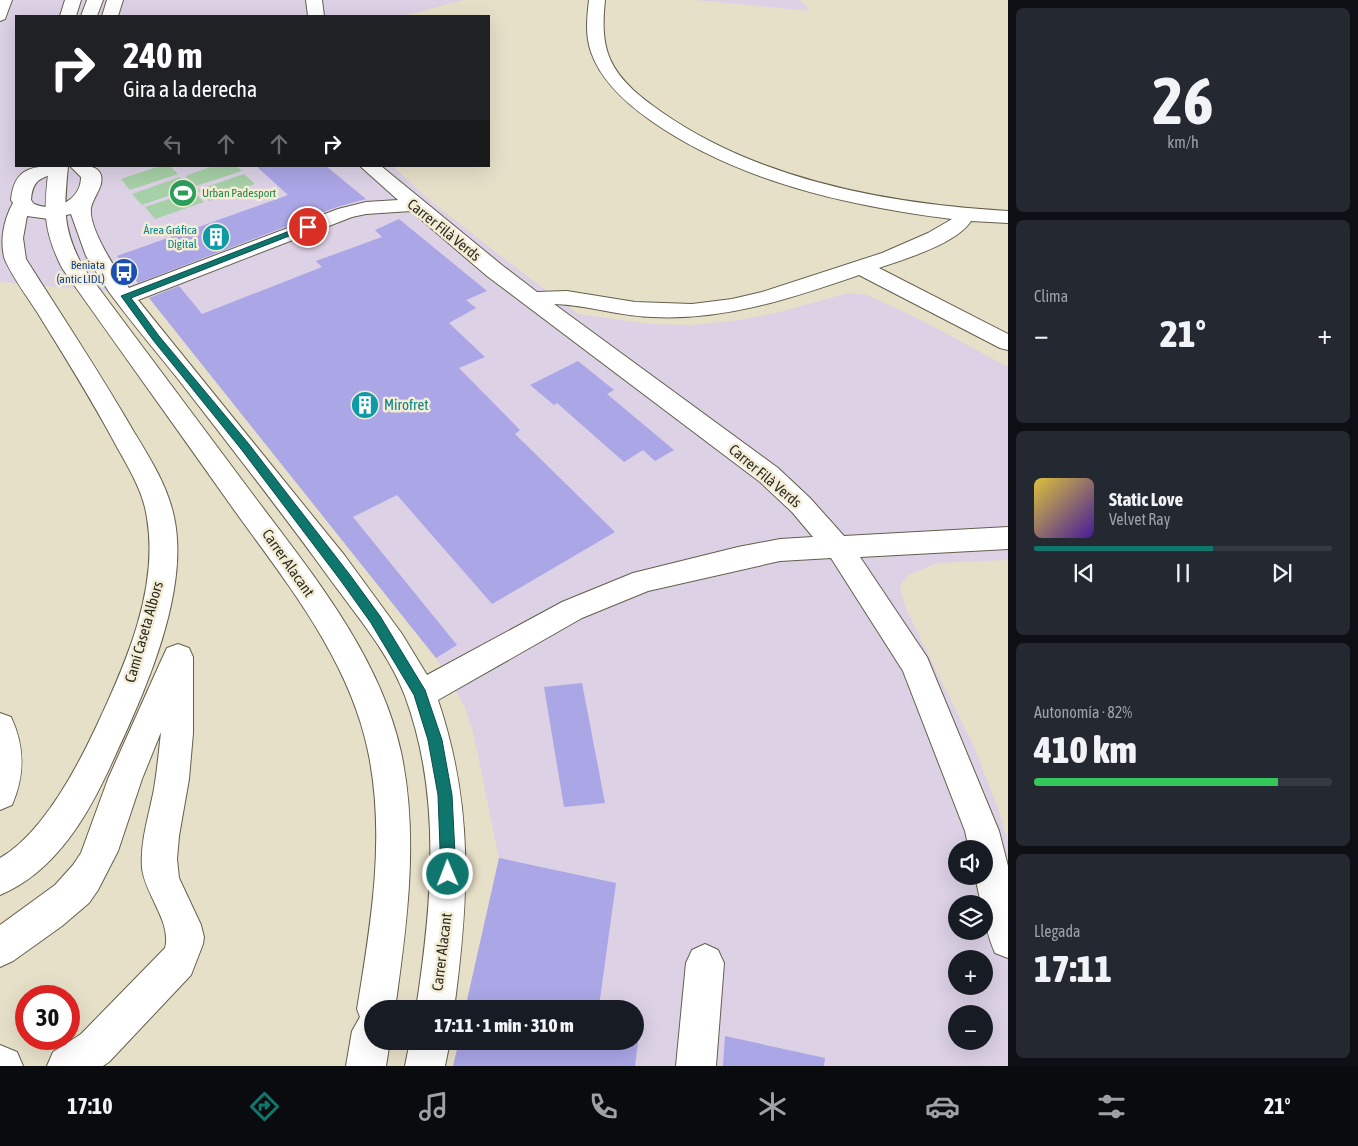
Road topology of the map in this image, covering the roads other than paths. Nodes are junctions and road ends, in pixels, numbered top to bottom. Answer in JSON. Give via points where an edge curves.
{"nodes":[{"id":1,"x":4,"y":0,"type":"edge"},
{"id":2,"x":73,"y":0,"type":"edge"},
{"id":3,"x":95,"y":0,"type":"edge"},
{"id":4,"x":115,"y":0,"type":"edge"},
{"id":5,"x":314,"y":0,"type":"edge"},
{"id":6,"x":597,"y":0,"type":"edge"},
{"id":7,"x":68,"y":15,"type":"edge"},
{"id":8,"x":89,"y":15,"type":"edge"},
{"id":9,"x":110,"y":15,"type":"edge"},
{"id":10,"x":316,"y":15,"type":"edge"},
{"id":11,"x":0,"y":16,"type":"edge"},
{"id":12,"x":46,"y":167,"type":"edge"},
{"id":13,"x":370,"y":167,"type":"edge"},
{"id":14,"x":65,"y":196,"type":"edge"},
{"id":15,"x":414,"y":206,"type":"junction"},
{"id":16,"x":965,"y":215,"type":"junction"},
{"id":17,"x":1008,"y":217,"type":"edge"},
{"id":18,"x":862,"y":268,"type":"junction"},
{"id":19,"x":125,"y":296,"type":"junction"},
{"id":20,"x":534,"y":299,"type":"junction"},
{"id":21,"x":1008,"y":343,"type":"edge"},
{"id":22,"x":1008,"y":538,"type":"edge"},
{"id":23,"x":837,"y":546,"type":"junction"},
{"id":24,"x":420,"y":694,"type":"junction"},
{"id":25,"x":0,"y":727,"type":"edge"},
{"id":26,"x":0,"y":794,"type":"edge"},
{"id":27,"x":0,"y":878,"type":"edge"},
{"id":28,"x":1008,"y":940,"type":"edge"},
{"id":29,"x":0,"y":948,"type":"edge"},
{"id":30,"x":705,"y":963,"type":"dead end"},
{"id":31,"x":377,"y":1000,"type":"edge"},
{"id":32,"x":436,"y":1000,"type":"edge"},
{"id":33,"x":369,"y":1050,"type":"edge"},
{"id":34,"x":428,"y":1050,"type":"edge"},
{"id":35,"x":67,"y":1066,"type":"edge"},
{"id":36,"x":366,"y":1066,"type":"edge"},
{"id":37,"x":425,"y":1066,"type":"edge"},
{"id":38,"x":696,"y":1066,"type":"edge"}],
"edges":[{"from":1,"to":11,"type":"street"},
{"from":2,"to":7,"type":"street"},
{"from":3,"to":8,"type":"street"},
{"from":4,"to":9,"type":"street"},
{"from":5,"to":10,"type":"street"},
{"from":6,"to":16,"type":"street","via":[[595,32],[606,65],[638,103],[674,130],[713,151],[783,179]]},
{"from":12,"to":14,"type":"street","name":"Carrer Alacant"},
{"from":13,"to":15,"type":"street","name":"Carrer Filà Verds"},
{"from":14,"to":19,"type":"street","name":"Carrer Alacant","via":[[81,212],[97,255]]},
{"from":14,"to":27,"type":"street","name":"Camí Caseta Albors","via":[[16,220],[11,244],[15,259],[95,384],[151,486],[161,517],[162,566],[140,657],[98,759],[76,798],[45,839],[18,866]]},
{"from":14,"to":31,"type":"street","name":"Carrer Alacant","via":[[73,268],[306,588],[338,638],[367,696],[385,754],[392,821],[390,901]]},
{"from":15,"to":19,"type":"street","via":[[366,208],[344,213]]},
{"from":15,"to":20,"type":"street","name":"Carrer Filà Verds"},
{"from":16,"to":17,"type":"street"},
{"from":16,"to":18,"type":"street","via":[[959,224],[943,234]]},
{"from":18,"to":20,"type":"street","via":[[771,298],[714,310],[658,311],[554,297]]},
{"from":18,"to":21,"type":"street"},
{"from":19,"to":24,"type":"street","name":"Carrer Alacant","via":[[346,578],[376,620]]},
{"from":20,"to":23,"type":"street","name":"Carrer Filà Verds","via":[[769,475]]},
{"from":22,"to":23,"type":"street"},
{"from":23,"to":24,"type":"street","via":[[764,553],[643,581],[572,610]]},
{"from":23,"to":28,"type":"street","name":"Carrer Filà Verds","via":[[916,666],[982,831]]},
{"from":24,"to":32,"type":"street","name":"Carrer Alacant","via":[[439,758],[448,837],[448,916]]},
{"from":25,"to":26,"type":"street","via":[[7,765]]},
{"from":29,"to":35,"type":"street","via":[[61,903],[77,889],[88,873],[102,849],[125,780],[178,657],[180,694],[160,869],[163,884],[185,934],[184,948],[178,962],[95,1048]]},
{"from":30,"to":38,"type":"street"},
{"from":33,"to":36,"type":"street"},
{"from":34,"to":37,"type":"street"}]}
